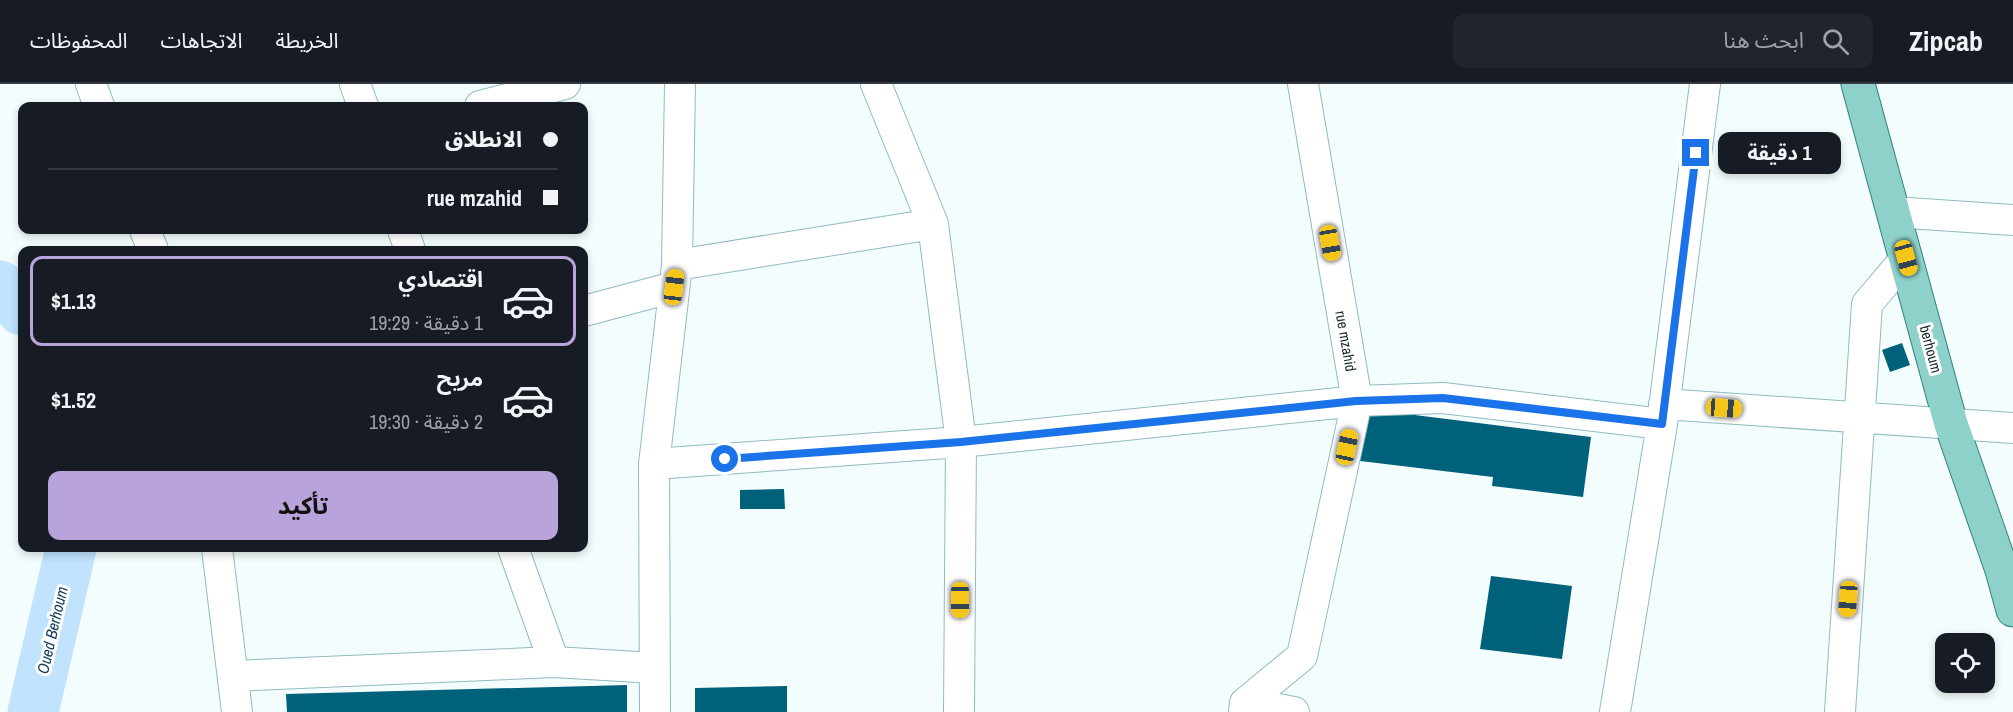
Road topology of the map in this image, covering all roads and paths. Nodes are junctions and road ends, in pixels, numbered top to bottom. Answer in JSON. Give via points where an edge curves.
{"nodes":[{"id":1,"x":91,"y":84,"type":"edge"},
{"id":2,"x":355,"y":84,"type":"edge"},
{"id":3,"x":565,"y":84,"type":"edge"},
{"id":4,"x":680,"y":84,"type":"edge"},
{"id":5,"x":876,"y":84,"type":"edge"},
{"id":6,"x":1303,"y":84,"type":"edge"},
{"id":7,"x":1705,"y":84,"type":"edge"},
{"id":8,"x":1858,"y":84,"type":"edge"},
{"id":9,"x":98,"y":102,"type":"edge"},
{"id":10,"x":362,"y":102,"type":"edge"},
{"id":11,"x":495,"y":102,"type":"edge"},
{"id":12,"x":1893,"y":212,"type":"junction"},
{"id":13,"x":2013,"y":220,"type":"edge"},
{"id":14,"x":933,"y":224,"type":"junction"},
{"id":15,"x":1906,"y":258,"type":"junction"},
{"id":16,"x":675,"y":276,"type":"junction"},
{"id":17,"x":588,"y":309,"type":"edge"},
{"id":18,"x":1356,"y":401,"type":"junction"},
{"id":19,"x":1663,"y":414,"type":"junction"},
{"id":20,"x":1861,"y":417,"type":"junction"},
{"id":21,"x":1951,"y":424,"type":"junction"},
{"id":22,"x":2013,"y":428,"type":"edge"},
{"id":23,"x":961,"y":442,"type":"junction"},
{"id":24,"x":654,"y":464,"type":"junction"},
{"id":25,"x":218,"y":552,"type":"edge"},
{"id":26,"x":514,"y":552,"type":"edge"},
{"id":27,"x":2007,"y":570,"type":"edge"},
{"id":28,"x":2013,"y":610,"type":"edge"},
{"id":29,"x":555,"y":662,"type":"junction"},
{"id":30,"x":655,"y":668,"type":"junction"},
{"id":31,"x":233,"y":676,"type":"junction"},
{"id":32,"x":1244,"y":708,"type":"edge"},
{"id":33,"x":237,"y":712,"type":"edge"},
{"id":34,"x":655,"y":712,"type":"edge"},
{"id":35,"x":959,"y":712,"type":"edge"},
{"id":36,"x":1294,"y":712,"type":"edge"},
{"id":37,"x":1615,"y":712,"type":"edge"},
{"id":38,"x":1840,"y":712,"type":"edge"}],
"edges":[{"from":1,"to":9,"type":"street"},
{"from":2,"to":10,"type":"street"},
{"from":3,"to":11,"type":"street"},
{"from":4,"to":16,"type":"street"},
{"from":5,"to":14,"type":"street"},
{"from":6,"to":18,"type":"street","name":"rue mzahid"},
{"from":7,"to":19,"type":"street"},
{"from":8,"to":12,"type":"main road","name":"berhoum"},
{"from":12,"to":13,"type":"street"},
{"from":12,"to":15,"type":"main road","name":"berhoum"},
{"from":14,"to":16,"type":"street"},
{"from":14,"to":23,"type":"street"},
{"from":15,"to":20,"type":"street","via":[[1868,304]]},
{"from":15,"to":21,"type":"main road","name":"berhoum"},
{"from":16,"to":17,"type":"street"},
{"from":16,"to":24,"type":"street"},
{"from":18,"to":19,"type":"street","via":[[1443,398]]},
{"from":18,"to":23,"type":"street"},
{"from":18,"to":32,"type":"street","name":"rue mzahid","via":[[1302,656]]},
{"from":19,"to":20,"type":"street"},
{"from":19,"to":37,"type":"street"},
{"from":20,"to":21,"type":"street"},
{"from":20,"to":38,"type":"street"},
{"from":21,"to":22,"type":"street"},
{"from":21,"to":27,"type":"main road","name":"berhoum"},
{"from":23,"to":24,"type":"street"},
{"from":23,"to":35,"type":"street"},
{"from":24,"to":30,"type":"street"},
{"from":25,"to":31,"type":"street"},
{"from":26,"to":29,"type":"street"},
{"from":27,"to":28,"type":"main road","name":"berhoum"},
{"from":29,"to":30,"type":"street"},
{"from":29,"to":31,"type":"street"},
{"from":30,"to":34,"type":"street"},
{"from":31,"to":33,"type":"street"},
{"from":32,"to":36,"type":"street"}]}
